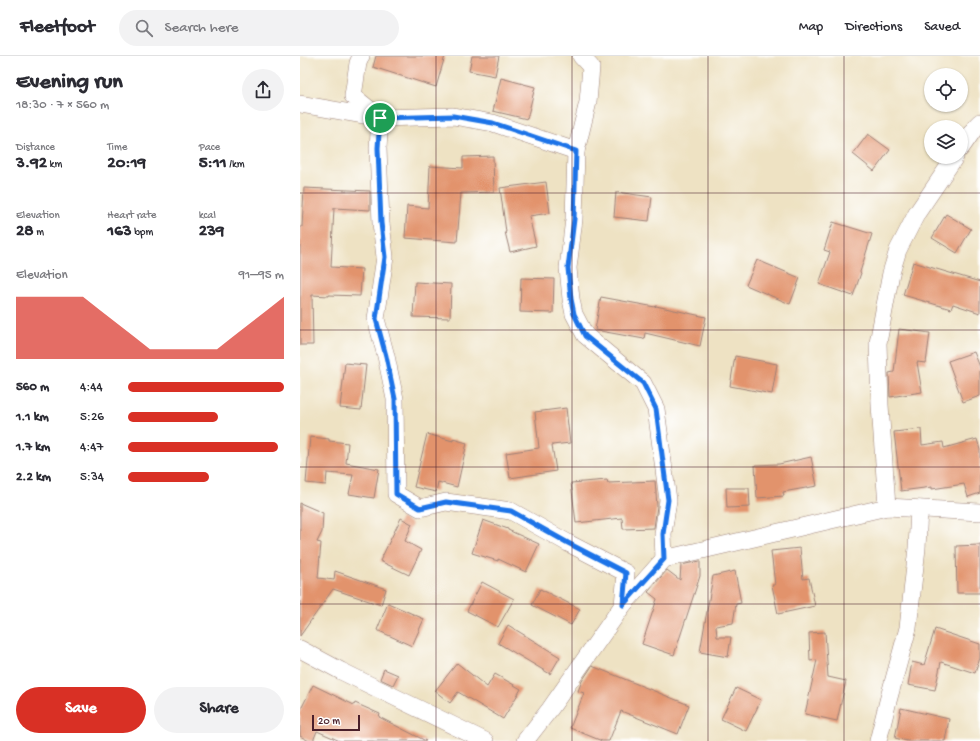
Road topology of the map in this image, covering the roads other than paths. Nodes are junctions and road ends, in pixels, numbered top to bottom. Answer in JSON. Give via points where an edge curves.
{"nodes":[{"id":1,"x":361,"y":56,"type":"edge"},
{"id":2,"x":581,"y":56,"type":"edge"},
{"id":3,"x":300,"y":104,"type":"edge"},
{"id":4,"x":380,"y":118,"type":"junction"},
{"id":5,"x":980,"y":122,"type":"edge"},
{"id":6,"x":968,"y":138,"type":"edge"},
{"id":7,"x":576,"y":151,"type":"junction"},
{"id":8,"x":950,"y":164,"type":"edge"},
{"id":9,"x":886,"y":507,"type":"junction"},
{"id":10,"x":919,"y":509,"type":"junction"},
{"id":11,"x":980,"y":512,"type":"edge"},
{"id":12,"x":664,"y":559,"type":"junction"},
{"id":13,"x":623,"y":605,"type":"junction"},
{"id":14,"x":300,"y":649,"type":"edge"},
{"id":15,"x":485,"y":741,"type":"edge"},
{"id":16,"x":525,"y":741,"type":"edge"},
{"id":17,"x":878,"y":741,"type":"edge"}],
"edges":[{"from":1,"to":4,"type":"street","via":[[353,96]]},
{"from":2,"to":7,"type":"street","via":[[592,67],[588,102]]},
{"from":3,"to":4,"type":"street"},
{"from":4,"to":7,"type":"street","via":[[453,116],[493,123]]},
{"from":4,"to":13,"type":"street","via":[[378,148],[385,257],[376,319],[395,399],[396,494],[420,508],[446,502],[511,511],[626,573]]},
{"from":5,"to":6,"type":"street"},
{"from":7,"to":12,"type":"street","via":[[574,219],[568,268],[574,314],[585,336],[643,383],[656,409],[668,500],[663,534]]},
{"from":8,"to":9,"type":"street","via":[[918,213],[898,250],[891,273],[878,343]]},
{"from":9,"to":10,"type":"street"},
{"from":9,"to":12,"type":"street"},
{"from":10,"to":11,"type":"street"},
{"from":10,"to":17,"type":"street","via":[[908,628]]},
{"from":12,"to":13,"type":"street"},
{"from":13,"to":16,"type":"street"},
{"from":14,"to":15,"type":"street"}]}
